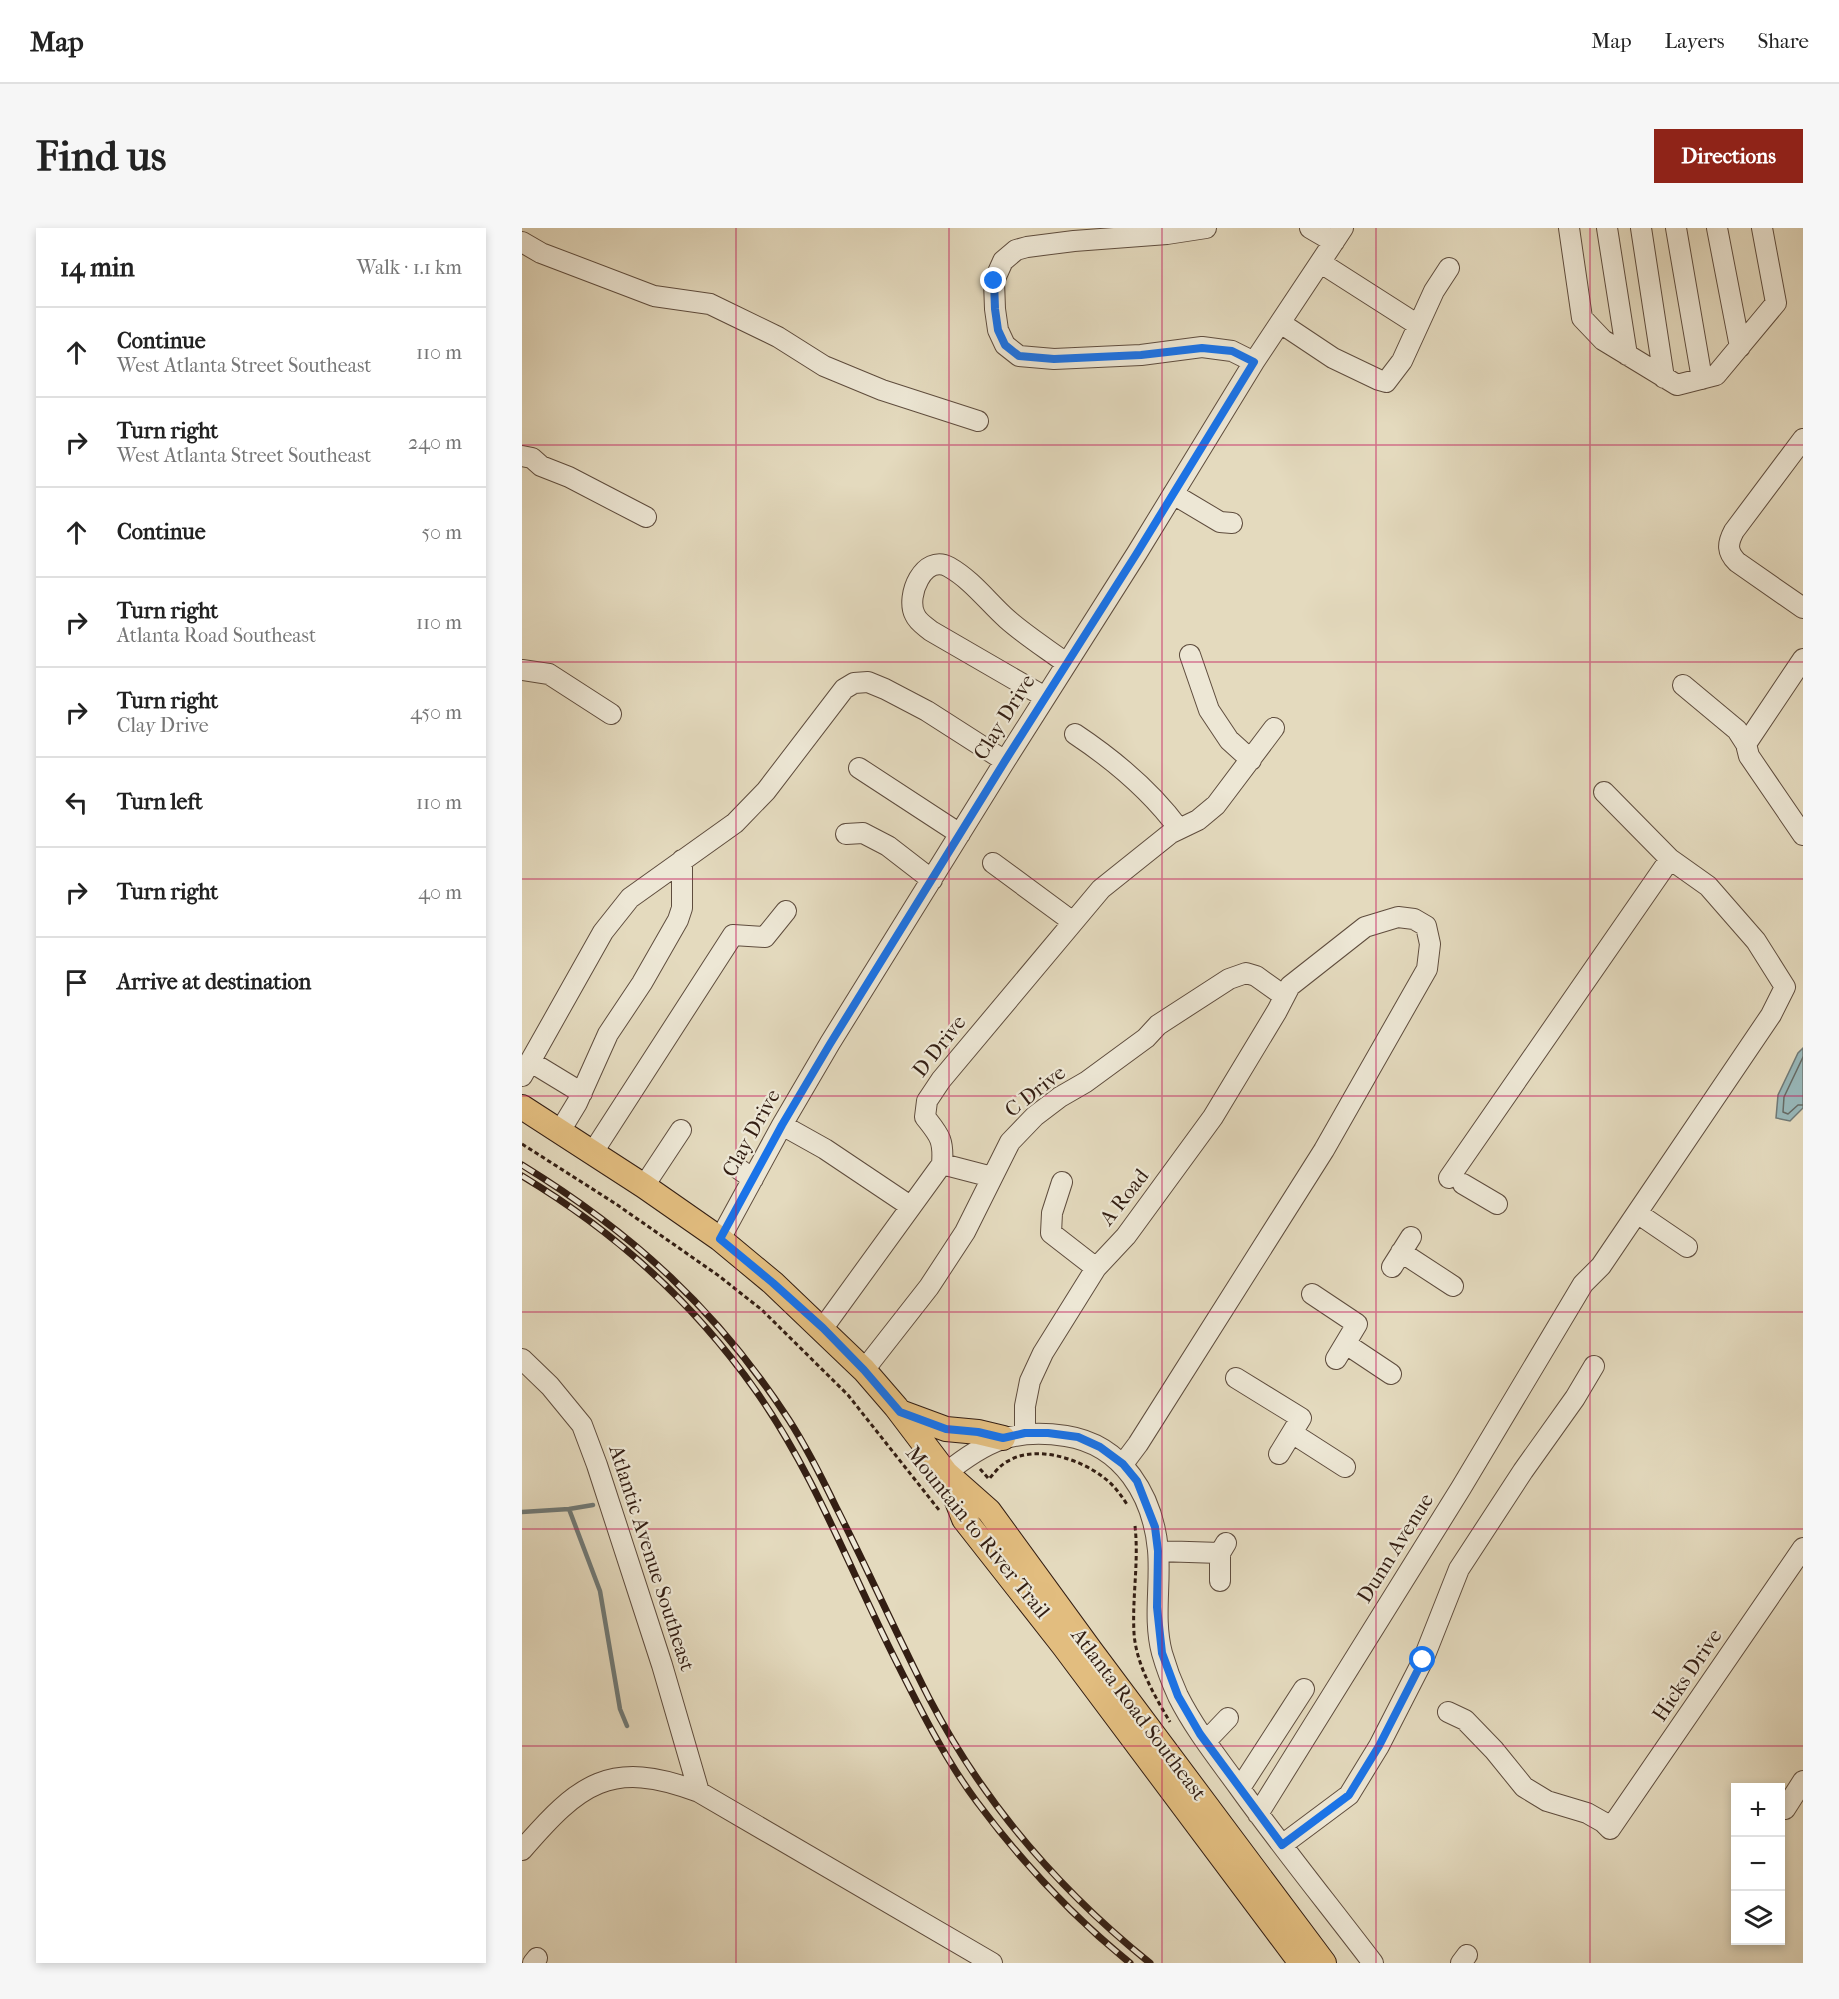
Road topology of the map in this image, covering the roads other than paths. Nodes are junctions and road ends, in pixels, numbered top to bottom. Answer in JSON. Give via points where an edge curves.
{"nodes":[{"id":1,"x":1206,"y":228,"type":"edge"},
{"id":2,"x":1310,"y":228,"type":"edge"},
{"id":3,"x":1569,"y":228,"type":"edge"},
{"id":4,"x":1607,"y":228,"type":"edge"},
{"id":5,"x":1641,"y":228,"type":"edge"},
{"id":6,"x":1676,"y":228,"type":"edge"},
{"id":7,"x":1718,"y":228,"type":"edge"},
{"id":8,"x":1762,"y":228,"type":"edge"},
{"id":9,"x":1339,"y":235,"type":"edge"},
{"id":10,"x":522,"y":242,"type":"edge"},
{"id":11,"x":1321,"y":263,"type":"junction"},
{"id":12,"x":1449,"y":268,"type":"dead end"},
{"id":13,"x":1282,"y":324,"type":"junction"},
{"id":14,"x":1418,"y":325,"type":"junction"},
{"id":15,"x":1740,"y":347,"type":"junction"},
{"id":16,"x":1627,"y":354,"type":"junction"},
{"id":17,"x":1254,"y":362,"type":"junction"},
{"id":18,"x":1664,"y":378,"type":"junction"},
{"id":19,"x":1702,"y":379,"type":"junction"},
{"id":20,"x":978,"y":421,"type":"dead end"},
{"id":21,"x":1800,"y":450,"type":"edge"},
{"id":22,"x":522,"y":456,"type":"edge"},
{"id":23,"x":532,"y":469,"type":"edge"},
{"id":24,"x":1173,"y":494,"type":"junction"},
{"id":25,"x":646,"y":517,"type":"dead end"},
{"id":26,"x":1232,"y":523,"type":"dead end"},
{"id":27,"x":1803,"y":608,"type":"edge"},
{"id":28,"x":1190,"y":655,"type":"dead end"},
{"id":29,"x":1803,"y":659,"type":"edge"},
{"id":30,"x":1066,"y":663,"type":"junction"},
{"id":31,"x":522,"y":669,"type":"edge"},
{"id":32,"x":1683,"y":685,"type":"dead end"},
{"id":33,"x":1045,"y":698,"type":"junction"},
{"id":34,"x":611,"y":714,"type":"dead end"},
{"id":35,"x":1274,"y":728,"type":"dead end"},
{"id":36,"x":1075,"y":734,"type":"dead end"},
{"id":37,"x":1746,"y":744,"type":"junction"},
{"id":38,"x":1251,"y":760,"type":"junction"},
{"id":39,"x":1005,"y":761,"type":"junction"},
{"id":40,"x":859,"y":768,"type":"dead end"},
{"id":41,"x":1604,"y":792,"type":"dead end"},
{"id":42,"x":1179,"y":829,"type":"junction"},
{"id":43,"x":846,"y":834,"type":"dead end"},
{"id":44,"x":960,"y":834,"type":"junction"},
{"id":45,"x":1803,"y":835,"type":"edge"},
{"id":46,"x":1670,"y":859,"type":"junction"},
{"id":47,"x":682,"y":861,"type":"junction"},
{"id":48,"x":993,"y":863,"type":"dead end"},
{"id":49,"x":932,"y":880,"type":"junction"},
{"id":50,"x":786,"y":911,"type":"dead end"},
{"id":51,"x":1073,"y":922,"type":"junction"},
{"id":52,"x":1284,"y":996,"type":"junction"},
{"id":53,"x":526,"y":1069,"type":"edge"},
{"id":54,"x":582,"y":1093,"type":"junction"},
{"id":55,"x":522,"y":1107,"type":"edge"},
{"id":56,"x":782,"y":1125,"type":"junction"},
{"id":57,"x":681,"y":1130,"type":"dead end"},
{"id":58,"x":560,"y":1131,"type":"junction"},
{"id":59,"x":593,"y":1152,"type":"junction"},
{"id":60,"x":942,"y":1164,"type":"junction"},
{"id":61,"x":736,"y":1167,"type":"dead end"},
{"id":62,"x":992,"y":1177,"type":"junction"},
{"id":63,"x":753,"y":1179,"type":"junction"},
{"id":64,"x":1062,"y":1182,"type":"dead end"},
{"id":65,"x":644,"y":1186,"type":"junction"},
{"id":66,"x":1497,"y":1204,"type":"dead end"},
{"id":67,"x":910,"y":1206,"type":"junction"},
{"id":68,"x":1637,"y":1213,"type":"junction"},
{"id":69,"x":720,"y":1239,"type":"junction"},
{"id":70,"x":1687,"y":1247,"type":"dead end"},
{"id":71,"x":1401,"y":1252,"type":"dead end"},
{"id":72,"x":1096,"y":1268,"type":"junction"},
{"id":73,"x":1453,"y":1286,"type":"dead end"},
{"id":74,"x":1312,"y":1294,"type":"dead end"},
{"id":75,"x":823,"y":1328,"type":"junction"},
{"id":76,"x":522,"y":1359,"type":"edge"},
{"id":77,"x":1594,"y":1366,"type":"dead end"},
{"id":78,"x":864,"y":1370,"type":"junction"},
{"id":79,"x":1391,"y":1374,"type":"dead end"},
{"id":80,"x":1236,"y":1378,"type":"dead end"},
{"id":81,"x":900,"y":1412,"type":"junction"},
{"id":82,"x":1292,"y":1433,"type":"junction"},
{"id":83,"x":1014,"y":1436,"type":"junction"},
{"id":84,"x":1279,"y":1454,"type":"dead end"},
{"id":85,"x":1123,"y":1464,"type":"junction"},
{"id":86,"x":1345,"y":1467,"type":"dead end"},
{"id":87,"x":946,"y":1473,"type":"junction"},
{"id":88,"x":1803,"y":1548,"type":"edge"},
{"id":89,"x":1158,"y":1551,"type":"junction"},
{"id":90,"x":1220,"y":1581,"type":"dead end"},
{"id":91,"x":1304,"y":1689,"type":"dead end"},
{"id":92,"x":1448,"y":1712,"type":"dead end"},
{"id":93,"x":1228,"y":1718,"type":"dead end"},
{"id":94,"x":1206,"y":1741,"type":"junction"},
{"id":95,"x":1803,"y":1781,"type":"edge"},
{"id":96,"x":1240,"y":1788,"type":"junction"},
{"id":97,"x":699,"y":1792,"type":"junction"},
{"id":98,"x":1785,"y":1809,"type":"dead end"},
{"id":99,"x":1258,"y":1814,"type":"junction"},
{"id":100,"x":1282,"y":1845,"type":"junction"},
{"id":101,"x":522,"y":1850,"type":"edge"},
{"id":102,"x":992,"y":1963,"type":"edge"},
{"id":103,"x":1301,"y":1963,"type":"edge"},
{"id":104,"x":1324,"y":1963,"type":"edge"},
{"id":105,"x":1373,"y":1963,"type":"edge"}],
"edges":[{"from":1,"to":17,"type":"street","via":[[1016,250],[1003,261],[994,281],[998,330],[1005,345],[1019,356],[1065,359],[1202,348],[1232,351]]},
{"from":2,"to":9,"type":"street"},
{"from":3,"to":16,"type":"street","via":[[1582,318],[1603,340]]},
{"from":4,"to":16,"type":"street"},
{"from":5,"to":18,"type":"street"},
{"from":6,"to":19,"type":"street"},
{"from":7,"to":15,"type":"street"},
{"from":8,"to":15,"type":"street","via":[[1776,303]]},
{"from":9,"to":11,"type":"street","name":"Clay Drive"},
{"from":10,"to":20,"type":"street","via":[[654,296],[710,304],[834,370]]},
{"from":11,"to":13,"type":"street","name":"Clay Drive"},
{"from":11,"to":14,"type":"street"},
{"from":12,"to":14,"type":"street"},
{"from":13,"to":14,"type":"street","via":[[1334,358],[1386,382],[1402,361]]},
{"from":13,"to":17,"type":"street","name":"Clay Drive"},
{"from":15,"to":19,"type":"street","via":[[1716,375]]},
{"from":16,"to":18,"type":"street"},
{"from":17,"to":24,"type":"street","name":"Clay Drive"},
{"from":18,"to":19,"type":"street","via":[[1677,385]]},
{"from":21,"to":27,"type":"street","via":[[1734,531],[1729,549],[1737,561]]},
{"from":22,"to":23,"type":"street","via":[[532,458]]},
{"from":23,"to":25,"type":"street","via":[[569,477]]},
{"from":24,"to":26,"type":"street","via":[[1220,522]]},
{"from":24,"to":30,"type":"street","name":"Clay Drive"},
{"from":28,"to":38,"type":"street","via":[[1209,710],[1229,740]]},
{"from":29,"to":37,"type":"street"},
{"from":30,"to":33,"type":"street","name":"Clay Drive"},
{"from":30,"to":33,"type":"street","via":[[1008,620],[969,581],[946,565],[927,569],[918,579],[912,597],[920,622]]},
{"from":31,"to":34,"type":"street","via":[[549,674]]},
{"from":32,"to":37,"type":"street","via":[[1737,730]]},
{"from":33,"to":39,"type":"street","name":"Clay Drive"},
{"from":35,"to":38,"type":"street","name":"D Drive"},
{"from":36,"to":42,"type":"street","via":[[1143,786]]},
{"from":37,"to":45,"type":"street","via":[[1749,756]]},
{"from":38,"to":42,"type":"street","name":"D Drive","via":[[1216,805]]},
{"from":39,"to":44,"type":"street","name":"Clay Drive"},
{"from":39,"to":47,"type":"street","via":[[885,689],[868,682],[854,683],[844,689],[766,791],[735,823]]},
{"from":40,"to":44,"type":"street"},
{"from":41,"to":46,"type":"street"},
{"from":42,"to":51,"type":"street","name":"D Drive","via":[[1101,889]]},
{"from":43,"to":49,"type":"street","via":[[863,833],[888,846]]},
{"from":44,"to":49,"type":"street","name":"Clay Drive"},
{"from":46,"to":66,"type":"street","via":[[1456,1181]]},
{"from":46,"to":68,"type":"street","name":"Dunn Avenue","via":[[1708,886],[1756,940],[1785,987],[1771,1015]]},
{"from":47,"to":53,"type":"street","via":[[630,898],[603,932]]},
{"from":47,"to":54,"type":"street","via":[[678,920],[608,1034]]},
{"from":48,"to":51,"type":"street"},
{"from":49,"to":56,"type":"street","name":"Clay Drive"},
{"from":50,"to":59,"type":"street","via":[[765,937],[733,934]]},
{"from":51,"to":60,"type":"street","name":"D Drive","via":[[927,1101],[925,1117],[939,1135]]},
{"from":52,"to":62,"type":"street","name":"C Drive","via":[[1256,976],[1246,973],[1229,979],[1158,1025],[1146,1038],[1035,1116],[1010,1142]]},
{"from":52,"to":72,"type":"street","name":"A Road","via":[[1213,1117],[1126,1236]]},
{"from":52,"to":85,"type":"street","name":"A Road","via":[[1290,986],[1365,927],[1398,917],[1426,926],[1430,944],[1427,969],[1324,1150]]},
{"from":53,"to":54,"type":"street"},
{"from":54,"to":58,"type":"street"},
{"from":55,"to":58,"type":"main road","name":"Atlanta Road Southeast"},
{"from":56,"to":63,"type":"street","name":"Clay Drive"},
{"from":56,"to":67,"type":"street"},
{"from":57,"to":65,"type":"street"},
{"from":58,"to":59,"type":"main road","name":"Atlanta Road Southeast"},
{"from":59,"to":65,"type":"main road","name":"Atlanta Road Southeast"},
{"from":60,"to":62,"type":"street"},
{"from":60,"to":67,"type":"street"},
{"from":61,"to":63,"type":"street"},
{"from":62,"to":78,"type":"street","name":"C Drive","via":[[965,1232],[929,1287]]},
{"from":63,"to":69,"type":"street","name":"Clay Drive"},
{"from":64,"to":72,"type":"street","via":[[1052,1213],[1051,1233]]},
{"from":65,"to":69,"type":"main road","name":"Atlanta Road Southeast"},
{"from":67,"to":75,"type":"street"},
{"from":68,"to":70,"type":"street"},
{"from":68,"to":99,"type":"street","name":"Dunn Avenue","via":[[1601,1266],[1583,1284]]},
{"from":69,"to":75,"type":"main road","name":"Atlanta Road Southeast"},
{"from":71,"to":73,"type":"street"},
{"from":72,"to":83,"type":"street","name":"A Road","via":[[1043,1353],[1030,1381],[1026,1406]]},
{"from":74,"to":79,"type":"street","via":[[1357,1324],[1341,1351]]},
{"from":75,"to":78,"type":"main road","name":"Atlanta Road Southeast"},
{"from":76,"to":97,"type":"street","name":"Atlantic Avenue Southeast","via":[[582,1425],[662,1665]]},
{"from":77,"to":100,"type":"street","via":[[1459,1569],[1423,1660],[1349,1795]]},
{"from":78,"to":81,"type":"main road","name":"Atlanta Road Southeast"},
{"from":80,"to":82,"type":"street","via":[[1301,1418]]},
{"from":81,"to":83,"type":"main road","via":[[946,1429]]},
{"from":81,"to":87,"type":"main road","name":"Atlanta Road Southeast"},
{"from":82,"to":84,"type":"street"},
{"from":82,"to":86,"type":"street"},
{"from":83,"to":85,"type":"street","via":[[1048,1433],[1078,1437]]},
{"from":83,"to":87,"type":"street","via":[[975,1450]]},
{"from":85,"to":89,"type":"street","via":[[1146,1500]]},
{"from":87,"to":103,"type":"main road","name":"Atlanta Road Southeast","via":[[964,1519]]},
{"from":87,"to":104,"type":"main road","name":"Atlanta Road Southeast","via":[[989,1511]]},
{"from":88,"to":92,"type":"street","name":"Hicks Drive","via":[[1610,1829],[1587,1813],[1546,1801],[1524,1787],[1465,1720]]},
{"from":89,"to":90,"type":"street","via":[[1223,1548]]},
{"from":89,"to":94,"type":"street","via":[[1157,1607],[1162,1653],[1178,1696]]},
{"from":91,"to":96,"type":"street"},
{"from":93,"to":94,"type":"street"},
{"from":94,"to":96,"type":"street"},
{"from":95,"to":98,"type":"street"},
{"from":96,"to":99,"type":"street"},
{"from":97,"to":101,"type":"street","via":[[659,1779],[636,1777],[595,1784],[573,1797]]},
{"from":97,"to":102,"type":"street"},
{"from":99,"to":100,"type":"street"},
{"from":100,"to":105,"type":"street"}]}
